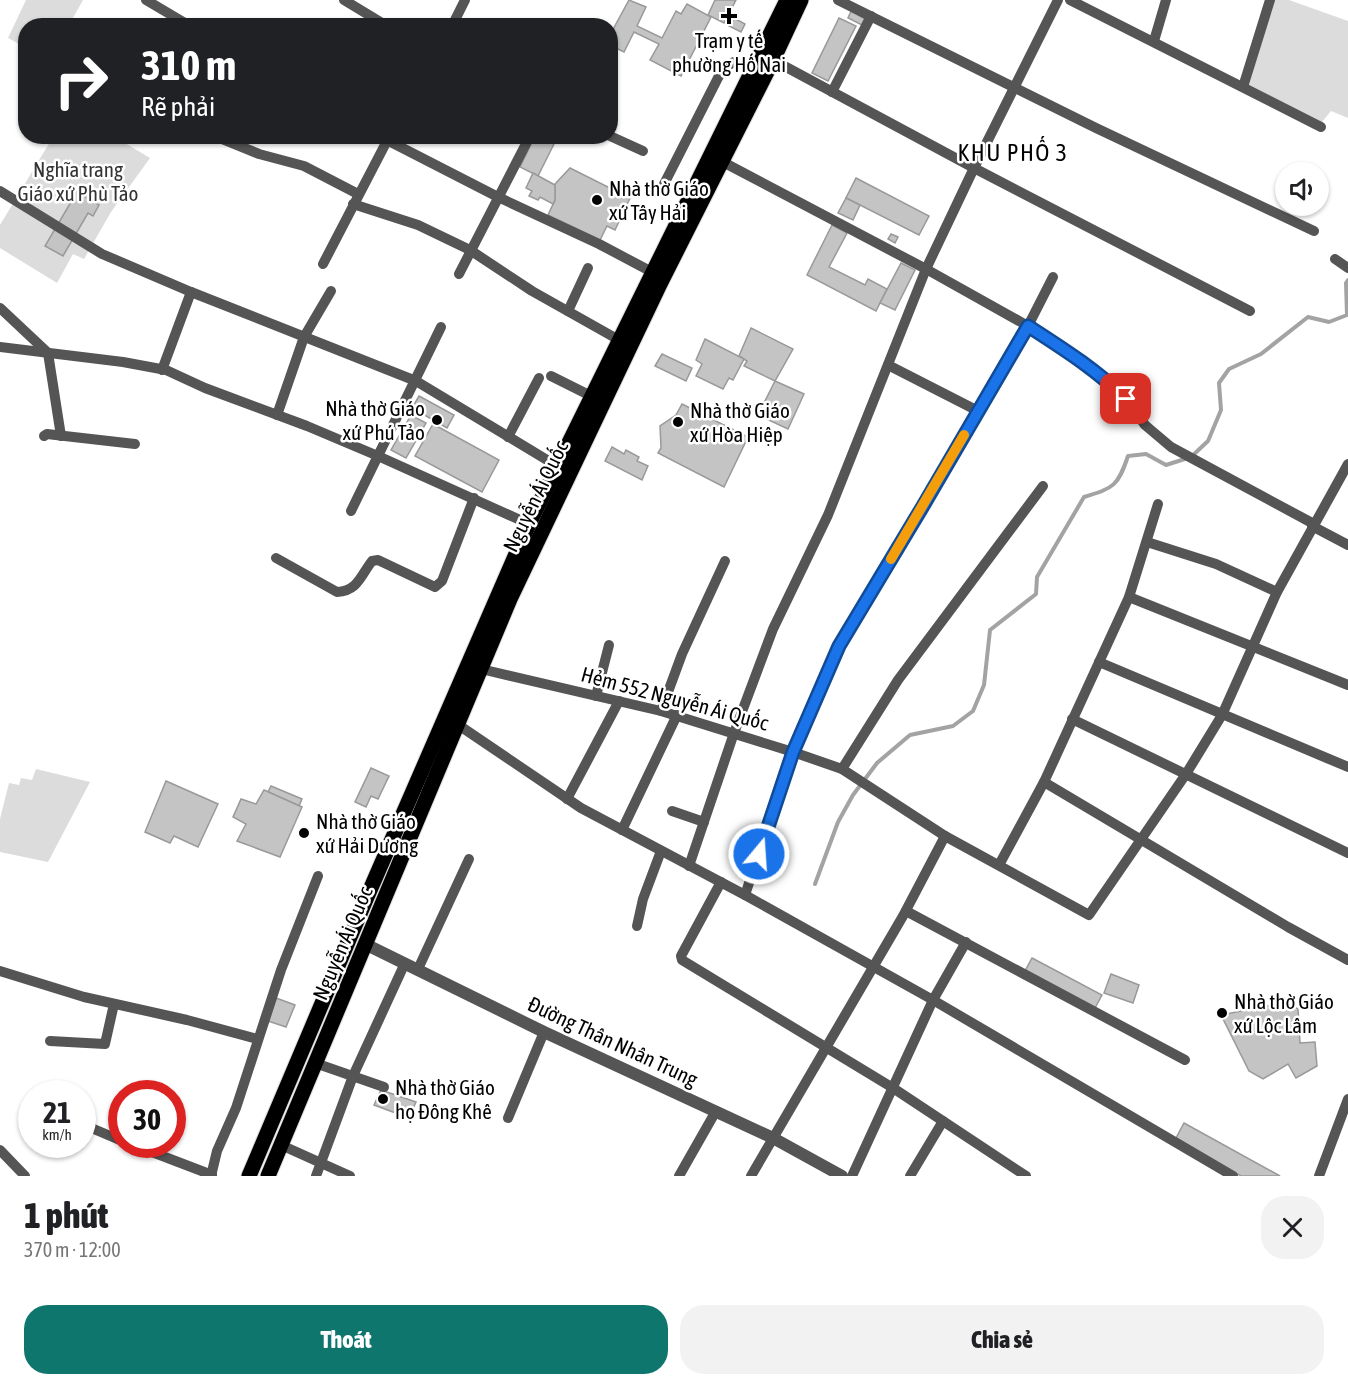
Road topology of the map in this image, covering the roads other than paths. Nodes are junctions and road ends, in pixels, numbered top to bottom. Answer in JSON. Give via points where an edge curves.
{"nodes":[{"id":1,"x":146,"y":0,"type":"edge"},
{"id":2,"x":344,"y":0,"type":"edge"},
{"id":3,"x":465,"y":0,"type":"edge"},
{"id":4,"x":838,"y":0,"type":"edge"},
{"id":5,"x":1058,"y":0,"type":"edge"},
{"id":6,"x":1070,"y":0,"type":"edge"},
{"id":7,"x":1167,"y":0,"type":"edge"},
{"id":8,"x":1270,"y":0,"type":"edge"},
{"id":9,"x":791,"y":2,"type":"edge"},
{"id":10,"x":871,"y":16,"type":"junction"},
{"id":11,"x":176,"y":18,"type":"edge"},
{"id":12,"x":374,"y":18,"type":"edge"},
{"id":13,"x":456,"y":18,"type":"edge"},
{"id":14,"x":1154,"y":41,"type":"junction"},
{"id":15,"x":773,"y":60,"type":"junction"},
{"id":16,"x":752,"y":71,"type":"junction"},
{"id":17,"x":1015,"y":87,"type":"junction"},
{"id":18,"x":1243,"y":87,"type":"junction"},
{"id":19,"x":832,"y":92,"type":"junction"},
{"id":20,"x":1321,"y":127,"type":"dead end"},
{"id":21,"x":618,"y":140,"type":"edge"},
{"id":22,"x":235,"y":144,"type":"edge"},
{"id":23,"x":382,"y":144,"type":"edge"},
{"id":24,"x":396,"y":144,"type":"edge"},
{"id":25,"x":526,"y":144,"type":"edge"},
{"id":26,"x":643,"y":151,"type":"dead end"},
{"id":27,"x":722,"y":161,"type":"junction"},
{"id":28,"x":974,"y":168,"type":"junction"},
{"id":29,"x":0,"y":191,"type":"edge"},
{"id":30,"x":660,"y":192,"type":"dead end"},
{"id":31,"x":498,"y":197,"type":"junction"},
{"id":32,"x":356,"y":199,"type":"junction"},
{"id":33,"x":1314,"y":231,"type":"dead end"},
{"id":34,"x":470,"y":250,"type":"junction"},
{"id":35,"x":1335,"y":259,"type":"dead end"},
{"id":36,"x":323,"y":264,"type":"dead end"},
{"id":37,"x":1347,"y":267,"type":"edge"},
{"id":38,"x":588,"y":268,"type":"dead end"},
{"id":39,"x":926,"y":269,"type":"junction"},
{"id":40,"x":652,"y":272,"type":"junction"},
{"id":41,"x":459,"y":274,"type":"dead end"},
{"id":42,"x":1053,"y":278,"type":"dead end"},
{"id":43,"x":331,"y":291,"type":"dead end"},
{"id":44,"x":191,"y":292,"type":"junction"},
{"id":45,"x":0,"y":308,"type":"edge"},
{"id":46,"x":568,"y":311,"type":"junction"},
{"id":47,"x":1250,"y":311,"type":"dead end"},
{"id":48,"x":1028,"y":326,"type":"junction"},
{"id":49,"x":441,"y":327,"type":"dead end"},
{"id":50,"x":304,"y":337,"type":"junction"},
{"id":51,"x":619,"y":340,"type":"junction"},
{"id":52,"x":0,"y":347,"type":"edge"},
{"id":53,"x":48,"y":353,"type":"junction"},
{"id":54,"x":888,"y":365,"type":"junction"},
{"id":55,"x":162,"y":370,"type":"junction"},
{"id":56,"x":551,"y":376,"type":"dead end"},
{"id":57,"x":539,"y":378,"type":"dead end"},
{"id":58,"x":416,"y":381,"type":"junction"},
{"id":59,"x":591,"y":396,"type":"junction"},
{"id":60,"x":978,"y":411,"type":"junction"},
{"id":61,"x":277,"y":415,"type":"junction"},
{"id":62,"x":44,"y":436,"type":"dead end"},
{"id":63,"x":61,"y":436,"type":"junction"},
{"id":64,"x":508,"y":437,"type":"junction"},
{"id":65,"x":135,"y":444,"type":"dead end"},
{"id":66,"x":378,"y":456,"type":"junction"},
{"id":67,"x":1348,"y":464,"type":"edge"},
{"id":68,"x":557,"y":466,"type":"junction"},
{"id":69,"x":1043,"y":486,"type":"dead end"},
{"id":70,"x":474,"y":498,"type":"junction"},
{"id":71,"x":1158,"y":504,"type":"dead end"},
{"id":72,"x":351,"y":511,"type":"dead end"},
{"id":73,"x":1313,"y":525,"type":"junction"},
{"id":74,"x":535,"y":526,"type":"junction"},
{"id":75,"x":1148,"y":542,"type":"junction"},
{"id":76,"x":1348,"y":545,"type":"edge"},
{"id":77,"x":276,"y":558,"type":"dead end"},
{"id":78,"x":725,"y":561,"type":"dead end"},
{"id":79,"x":1277,"y":592,"type":"junction"},
{"id":80,"x":1129,"y":597,"type":"junction"},
{"id":81,"x":609,"y":645,"type":"dead end"},
{"id":82,"x":1253,"y":646,"type":"junction"},
{"id":83,"x":1100,"y":662,"type":"junction"},
{"id":84,"x":481,"y":669,"type":"junction"},
{"id":85,"x":1348,"y":685,"type":"edge"},
{"id":86,"x":596,"y":696,"type":"junction"},
{"id":87,"x":619,"y":701,"type":"junction"},
{"id":88,"x":661,"y":711,"type":"junction"},
{"id":89,"x":677,"y":715,"type":"junction"},
{"id":90,"x":1222,"y":715,"type":"junction"},
{"id":91,"x":1072,"y":719,"type":"junction"},
{"id":92,"x":457,"y":724,"type":"junction"},
{"id":93,"x":734,"y":733,"type":"junction"},
{"id":94,"x":793,"y":752,"type":"junction"},
{"id":95,"x":1348,"y":767,"type":"edge"},
{"id":96,"x":842,"y":769,"type":"junction"},
{"id":97,"x":1186,"y":774,"type":"junction"},
{"id":98,"x":1044,"y":782,"type":"junction"},
{"id":99,"x":567,"y":799,"type":"junction"},
{"id":100,"x":672,"y":811,"type":"dead end"},
{"id":101,"x":704,"y":822,"type":"junction"},
{"id":102,"x":622,"y":830,"type":"junction"},
{"id":103,"x":945,"y":836,"type":"junction"},
{"id":104,"x":1142,"y":839,"type":"junction"},
{"id":105,"x":661,"y":851,"type":"junction"},
{"id":106,"x":1348,"y":853,"type":"edge"},
{"id":107,"x":469,"y":859,"type":"dead end"},
{"id":108,"x":999,"y":865,"type":"junction"},
{"id":109,"x":689,"y":866,"type":"junction"},
{"id":110,"x":318,"y":876,"type":"dead end"},
{"id":111,"x":720,"y":882,"type":"junction"},
{"id":112,"x":745,"y":895,"type":"junction"},
{"id":113,"x":906,"y":911,"type":"junction"},
{"id":114,"x":637,"y":926,"type":"dead end"},
{"id":115,"x":966,"y":942,"type":"junction"},
{"id":116,"x":365,"y":944,"type":"junction"},
{"id":117,"x":1348,"y":960,"type":"edge"},
{"id":118,"x":405,"y":963,"type":"junction"},
{"id":119,"x":873,"y":967,"type":"junction"},
{"id":120,"x":418,"y":969,"type":"junction"},
{"id":121,"x":0,"y":971,"type":"edge"},
{"id":122,"x":933,"y":1000,"type":"junction"},
{"id":123,"x":114,"y":1004,"type":"junction"},
{"id":124,"x":316,"y":1017,"type":"junction"},
{"id":125,"x":332,"y":1022,"type":"junction"},
{"id":126,"x":544,"y":1032,"type":"junction"},
{"id":127,"x":257,"y":1039,"type":"junction"},
{"id":128,"x":50,"y":1041,"type":"dead end"},
{"id":129,"x":826,"y":1047,"type":"junction"},
{"id":130,"x":1185,"y":1060,"type":"dead end"},
{"id":131,"x":315,"y":1063,"type":"junction"},
{"id":132,"x":353,"y":1076,"type":"junction"},
{"id":133,"x":384,"y":1087,"type":"dead end"},
{"id":134,"x":893,"y":1088,"type":"junction"},
{"id":135,"x":1348,"y":1101,"type":"edge"},
{"id":136,"x":716,"y":1111,"type":"junction"},
{"id":137,"x":508,"y":1118,"type":"dead end"},
{"id":138,"x":943,"y":1121,"type":"junction"},
{"id":139,"x":773,"y":1138,"type":"junction"},
{"id":140,"x":281,"y":1145,"type":"junction"},
{"id":141,"x":0,"y":1150,"type":"edge"},
{"id":142,"x":168,"y":1158,"type":"edge"},
{"id":143,"x":320,"y":1162,"type":"junction"},
{"id":144,"x":212,"y":1175,"type":"edge"},
{"id":145,"x":25,"y":1176,"type":"edge"},
{"id":146,"x":249,"y":1176,"type":"edge"},
{"id":147,"x":268,"y":1176,"type":"edge"},
{"id":148,"x":316,"y":1176,"type":"edge"},
{"id":149,"x":350,"y":1176,"type":"edge"},
{"id":150,"x":679,"y":1176,"type":"edge"},
{"id":151,"x":751,"y":1176,"type":"edge"},
{"id":152,"x":842,"y":1176,"type":"edge"},
{"id":153,"x":852,"y":1176,"type":"edge"},
{"id":154,"x":910,"y":1176,"type":"edge"},
{"id":155,"x":1026,"y":1176,"type":"edge"},
{"id":156,"x":1233,"y":1176,"type":"edge"},
{"id":157,"x":1319,"y":1176,"type":"edge"}],
"edges":[{"from":1,"to":11,"type":"street"},
{"from":2,"to":12,"type":"street"},
{"from":3,"to":13,"type":"street"},
{"from":4,"to":10,"type":"street"},
{"from":5,"to":17,"type":"street"},
{"from":6,"to":14,"type":"street"},
{"from":7,"to":14,"type":"street"},
{"from":8,"to":18,"type":"street"},
{"from":9,"to":15,"type":"main road","name":"Nguyễn Ái Quốc"},
{"from":9,"to":16,"type":"main road","name":"Nguyễn Ái Quốc"},
{"from":10,"to":17,"type":"street"},
{"from":10,"to":19,"type":"street"},
{"from":14,"to":18,"type":"street"},
{"from":15,"to":19,"type":"street"},
{"from":15,"to":27,"type":"main road","name":"Nguyễn Ái Quốc"},
{"from":16,"to":30,"type":"street","via":[[734,62],[723,68]]},
{"from":16,"to":40,"type":"main road","name":"Nguyễn Ái Quốc"},
{"from":17,"to":28,"type":"street"},
{"from":17,"to":33,"type":"street"},
{"from":18,"to":20,"type":"street"},
{"from":19,"to":28,"type":"street"},
{"from":21,"to":26,"type":"street"},
{"from":22,"to":32,"type":"street","via":[[304,166]]},
{"from":23,"to":32,"type":"street"},
{"from":24,"to":31,"type":"street"},
{"from":25,"to":31,"type":"street"},
{"from":27,"to":39,"type":"street"},
{"from":27,"to":74,"type":"main road","name":"Nguyễn Ái Quốc"},
{"from":28,"to":39,"type":"street"},
{"from":28,"to":47,"type":"street"},
{"from":29,"to":44,"type":"street","via":[[102,254]]},
{"from":31,"to":34,"type":"street"},
{"from":31,"to":40,"type":"street"},
{"from":32,"to":34,"type":"street"},
{"from":32,"to":36,"type":"street"},
{"from":34,"to":41,"type":"street"},
{"from":34,"to":46,"type":"street"},
{"from":35,"to":37,"type":"street"},
{"from":38,"to":46,"type":"street"},
{"from":39,"to":48,"type":"street"},
{"from":39,"to":54,"type":"street"},
{"from":40,"to":51,"type":"main road","name":"Nguyễn Ái Quốc"},
{"from":42,"to":48,"type":"street"},
{"from":43,"to":50,"type":"street"},
{"from":44,"to":50,"type":"street"},
{"from":44,"to":55,"type":"street"},
{"from":45,"to":53,"type":"street"},
{"from":46,"to":51,"type":"street"},
{"from":48,"to":60,"type":"street"},
{"from":48,"to":73,"type":"street","via":[[1112,385],[1145,425],[1171,447]]},
{"from":49,"to":58,"type":"street"},
{"from":50,"to":58,"type":"street"},
{"from":50,"to":61,"type":"street"},
{"from":51,"to":59,"type":"main road","name":"Nguyễn Ái Quốc"},
{"from":52,"to":53,"type":"street"},
{"from":53,"to":55,"type":"street"},
{"from":53,"to":63,"type":"street"},
{"from":54,"to":60,"type":"street"},
{"from":54,"to":93,"type":"street","via":[[828,515],[773,629]]},
{"from":55,"to":61,"type":"street"},
{"from":56,"to":59,"type":"street"},
{"from":57,"to":64,"type":"street"},
{"from":58,"to":64,"type":"street"},
{"from":58,"to":66,"type":"street"},
{"from":59,"to":68,"type":"main road","name":"Nguyễn Ái Quốc"},
{"from":60,"to":94,"type":"street","via":[[839,646]]},
{"from":61,"to":66,"type":"street"},
{"from":62,"to":63,"type":"street"},
{"from":63,"to":65,"type":"street"},
{"from":64,"to":68,"type":"street"},
{"from":66,"to":70,"type":"street"},
{"from":66,"to":72,"type":"street"},
{"from":67,"to":73,"type":"street"},
{"from":68,"to":74,"type":"main road","name":"Nguyễn Ái Quốc","via":[[537,506]]},
{"from":69,"to":96,"type":"street","via":[[898,680]]},
{"from":70,"to":74,"type":"street"},
{"from":70,"to":77,"type":"street","via":[[442,581],[435,587],[378,560],[372,561],[354,588],[338,592]]},
{"from":71,"to":75,"type":"street"},
{"from":73,"to":76,"type":"street"},
{"from":73,"to":79,"type":"street"},
{"from":74,"to":84,"type":"main road","name":"Nguyễn Ái Quốc"},
{"from":74,"to":124,"type":"main road","name":"Nguyễn Ái Quốc"},
{"from":75,"to":79,"type":"street","via":[[1216,564]]},
{"from":75,"to":80,"type":"street"},
{"from":78,"to":88,"type":"street","via":[[682,654]]},
{"from":79,"to":82,"type":"street"},
{"from":80,"to":82,"type":"street"},
{"from":80,"to":83,"type":"street"},
{"from":81,"to":86,"type":"street"},
{"from":82,"to":85,"type":"street"},
{"from":82,"to":90,"type":"street"},
{"from":83,"to":90,"type":"street"},
{"from":83,"to":91,"type":"street"},
{"from":84,"to":86,"type":"street","name":"Hẻm 552 Nguyễn Ái Quốc"},
{"from":84,"to":92,"type":"main road","name":"Nguyễn Ái Quốc"},
{"from":86,"to":87,"type":"street","name":"Hẻm 552 Nguyễn Ái Quốc"},
{"from":87,"to":88,"type":"street","name":"Hẻm 552 Nguyễn Ái Quốc"},
{"from":87,"to":99,"type":"street"},
{"from":88,"to":89,"type":"street","name":"Hẻm 552 Nguyễn Ái Quốc"},
{"from":89,"to":93,"type":"street","name":"Hẻm 552 Nguyễn Ái Quốc"},
{"from":89,"to":102,"type":"street"},
{"from":90,"to":95,"type":"street"},
{"from":90,"to":97,"type":"street"},
{"from":91,"to":97,"type":"street"},
{"from":91,"to":98,"type":"street"},
{"from":92,"to":99,"type":"street"},
{"from":92,"to":116,"type":"main road","name":"Nguyễn Ái Quốc"},
{"from":93,"to":94,"type":"street","name":"Hẻm 552 Nguyễn Ái Quốc"},
{"from":93,"to":101,"type":"street"},
{"from":94,"to":96,"type":"street","name":"Hẻm 552 Nguyễn Ái Quốc"},
{"from":94,"to":112,"type":"street"},
{"from":96,"to":103,"type":"street","name":"Hẻm 552 Nguyễn Ái Quốc"},
{"from":97,"to":104,"type":"street"},
{"from":97,"to":106,"type":"street"},
{"from":98,"to":104,"type":"street"},
{"from":98,"to":108,"type":"street"},
{"from":99,"to":102,"type":"street"},
{"from":100,"to":101,"type":"street"},
{"from":101,"to":109,"type":"street"},
{"from":102,"to":105,"type":"street"},
{"from":103,"to":108,"type":"street","name":"Hẻm 552 Nguyễn Ái Quốc"},
{"from":103,"to":113,"type":"street"},
{"from":104,"to":108,"type":"street","name":"Hẻm 552 Nguyễn Ái Quốc","via":[[1089,915]]},
{"from":104,"to":117,"type":"street"},
{"from":105,"to":109,"type":"street"},
{"from":105,"to":114,"type":"street"},
{"from":107,"to":120,"type":"street"},
{"from":109,"to":111,"type":"street"},
{"from":110,"to":127,"type":"street"},
{"from":111,"to":112,"type":"street"},
{"from":111,"to":129,"type":"street","via":[[681,958]]},
{"from":112,"to":119,"type":"street"},
{"from":113,"to":115,"type":"street"},
{"from":113,"to":119,"type":"street"},
{"from":115,"to":122,"type":"street"},
{"from":115,"to":130,"type":"street"},
{"from":116,"to":118,"type":"street","name":"Đường Thân Nhân Trung"},
{"from":116,"to":125,"type":"main road","name":"Nguyễn Ái Quốc"},
{"from":118,"to":120,"type":"street","name":"Đường Thân Nhân Trung"},
{"from":118,"to":132,"type":"street"},
{"from":119,"to":122,"type":"street"},
{"from":119,"to":129,"type":"street"},
{"from":120,"to":126,"type":"street","name":"Đường Thân Nhân Trung"},
{"from":121,"to":123,"type":"street"},
{"from":122,"to":134,"type":"street"},
{"from":122,"to":156,"type":"street"},
{"from":123,"to":127,"type":"street"},
{"from":123,"to":128,"type":"street","via":[[105,1044]]},
{"from":124,"to":125,"type":"main road"},
{"from":124,"to":146,"type":"main road","name":"Nguyễn Ái Quốc"},
{"from":125,"to":131,"type":"main road","name":"Nguyễn Ái Quốc"},
{"from":126,"to":136,"type":"street","name":"Đường Thân Nhân Trung"},
{"from":126,"to":137,"type":"street"},
{"from":127,"to":144,"type":"street","via":[[236,1108],[217,1150]]},
{"from":129,"to":134,"type":"street"},
{"from":129,"to":139,"type":"street"},
{"from":131,"to":132,"type":"street"},
{"from":131,"to":140,"type":"main road","name":"Nguyễn Ái Quốc"},
{"from":132,"to":133,"type":"street"},
{"from":132,"to":143,"type":"street"},
{"from":134,"to":138,"type":"street"},
{"from":134,"to":153,"type":"street"},
{"from":135,"to":157,"type":"street"},
{"from":136,"to":139,"type":"street","name":"Đường Thân Nhân Trung"},
{"from":136,"to":150,"type":"street"},
{"from":138,"to":154,"type":"street"},
{"from":138,"to":155,"type":"street"},
{"from":139,"to":151,"type":"street"},
{"from":139,"to":152,"type":"street","name":"Đường Thân Nhân Trung"},
{"from":140,"to":143,"type":"street"},
{"from":140,"to":147,"type":"main road","name":"Nguyễn Ái Quốc"},
{"from":141,"to":145,"type":"street"},
{"from":142,"to":144,"type":"street"},
{"from":143,"to":148,"type":"street"},
{"from":143,"to":149,"type":"street"}]}
